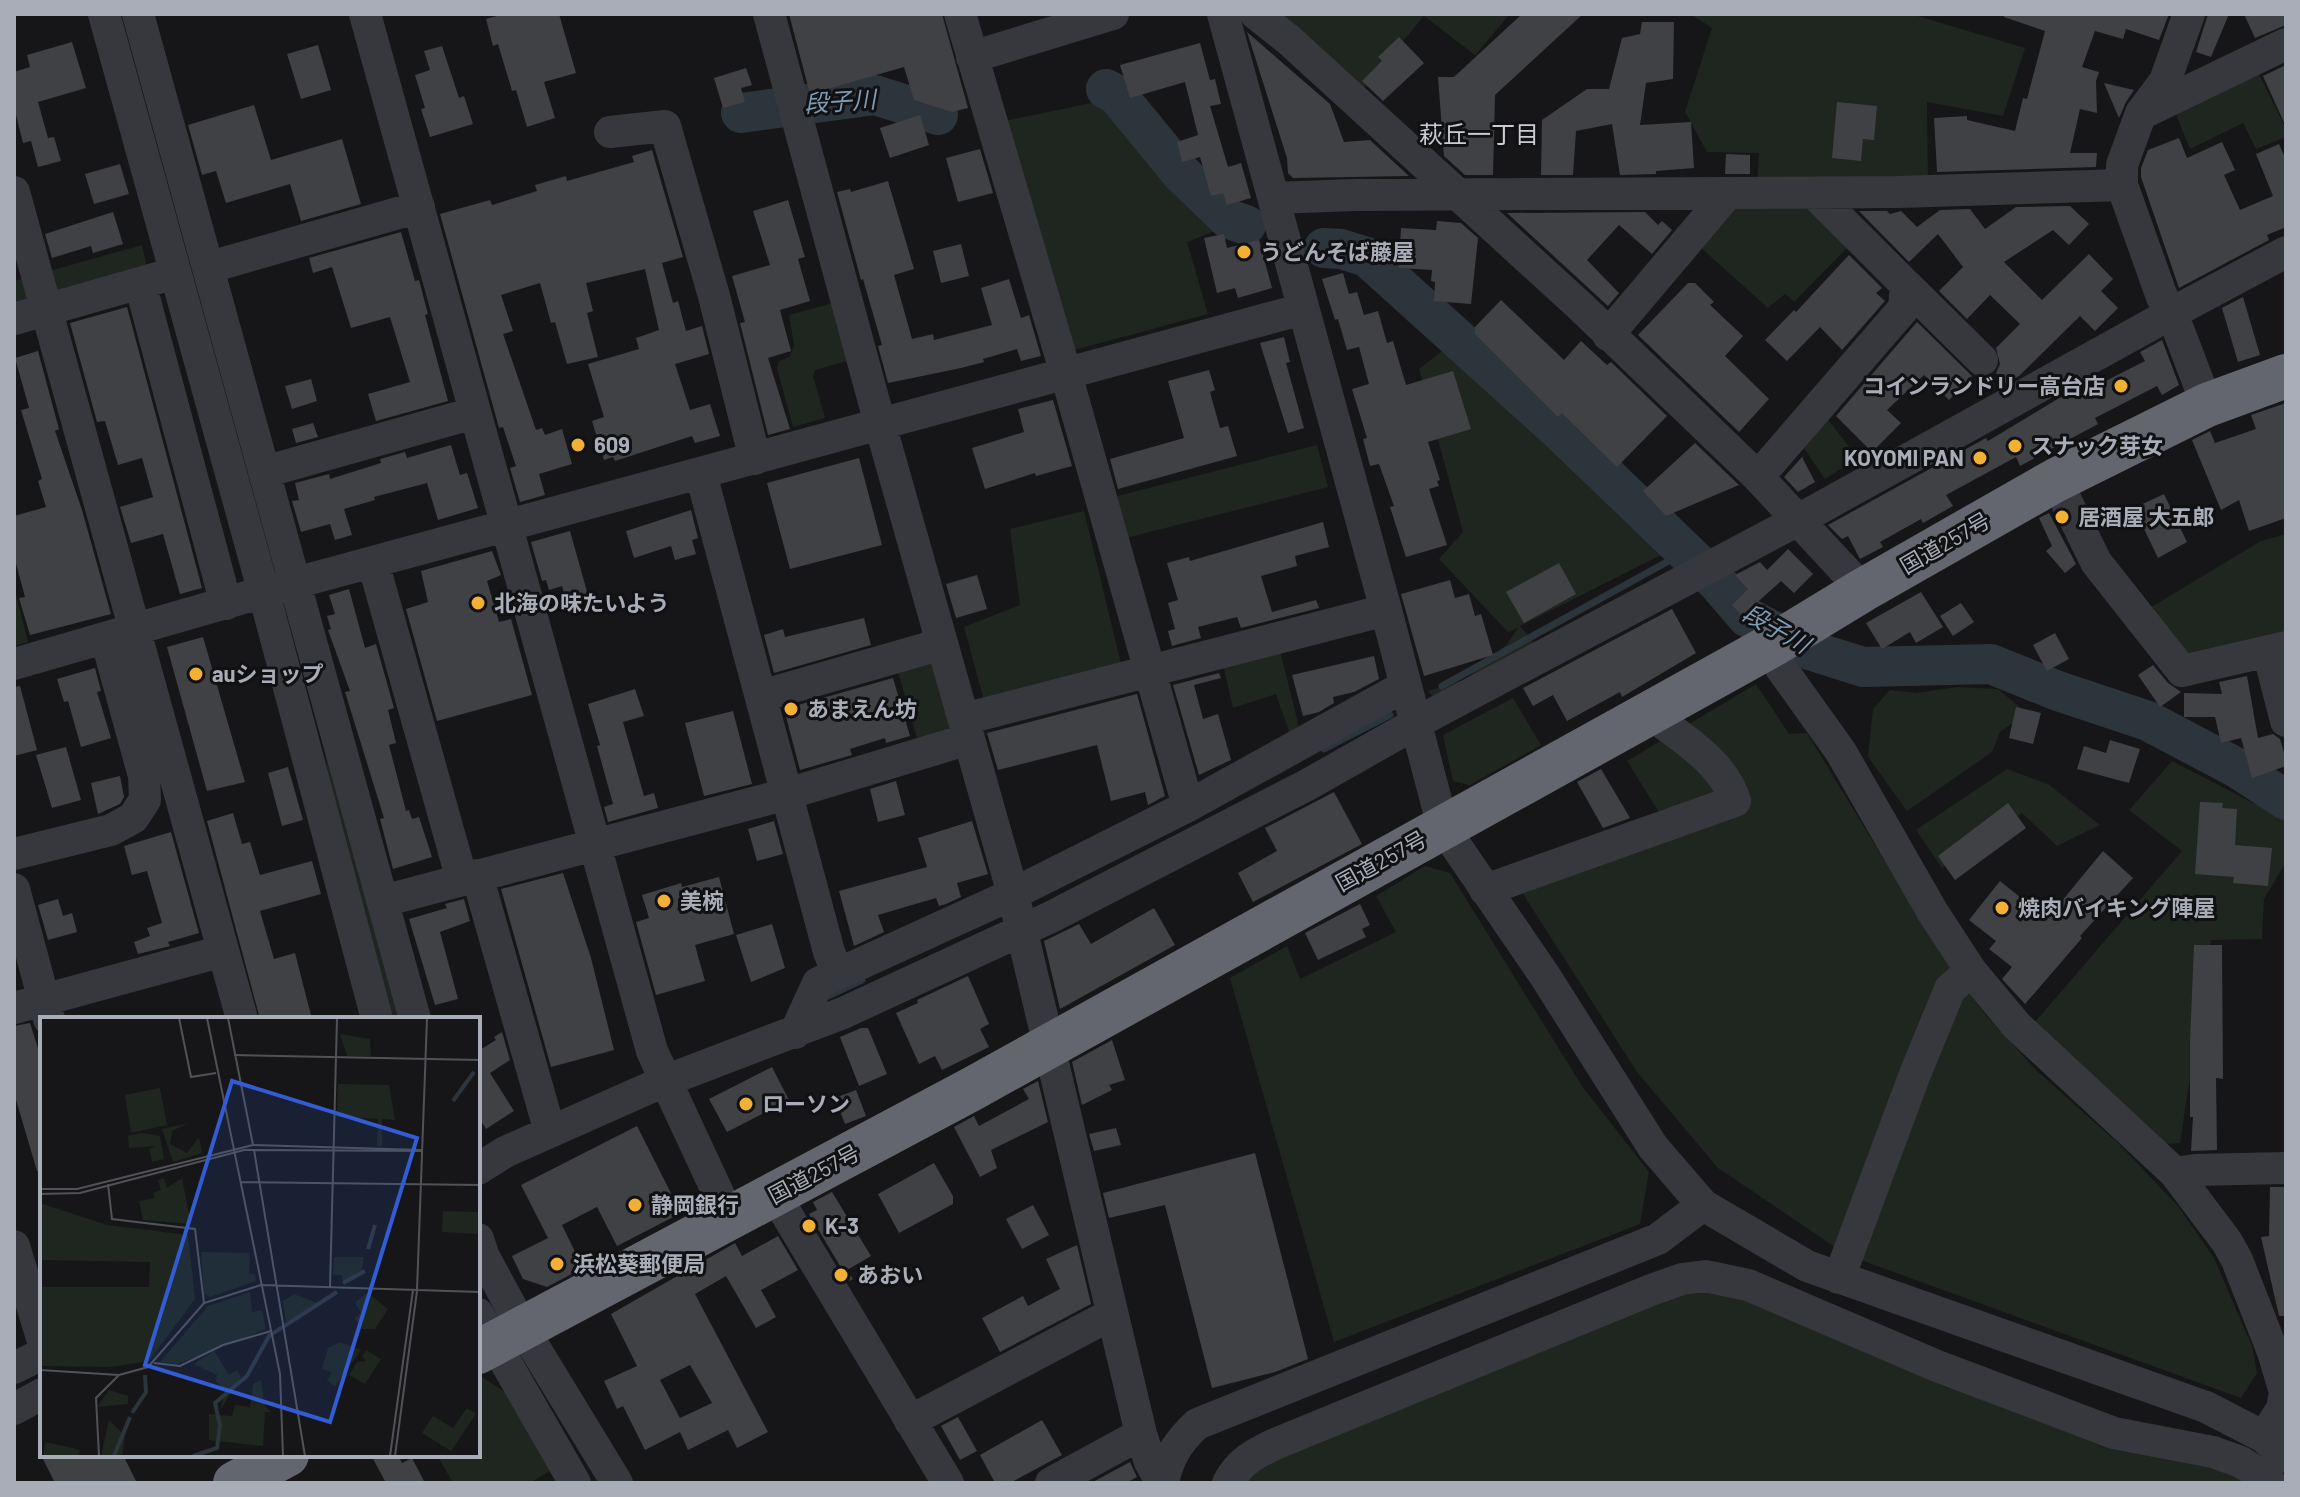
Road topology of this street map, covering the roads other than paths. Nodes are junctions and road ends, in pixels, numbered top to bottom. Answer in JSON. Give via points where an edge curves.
{"nodes":[{"id":1,"x":104,"y":14,"type":"edge"},
{"id":2,"x":138,"y":14,"type":"edge"},
{"id":3,"x":365,"y":14,"type":"edge"},
{"id":4,"x":769,"y":14,"type":"edge"},
{"id":5,"x":960,"y":14,"type":"edge"},
{"id":6,"x":1113,"y":14,"type":"edge"},
{"id":7,"x":1223,"y":14,"type":"edge"},
{"id":8,"x":1256,"y":14,"type":"edge"},
{"id":9,"x":2189,"y":14,"type":"edge"},
{"id":10,"x":2286,"y":44,"type":"edge"},
{"id":11,"x":972,"y":57,"type":"junction"},
{"id":12,"x":2141,"y":113,"type":"junction"},
{"id":13,"x":610,"y":132,"type":"dead end"},
{"id":14,"x":2122,"y":185,"type":"junction"},
{"id":15,"x":14,"y":192,"type":"edge"},
{"id":16,"x":1728,"y":193,"type":"junction"},
{"id":17,"x":1814,"y":193,"type":"junction"},
{"id":18,"x":1460,"y":196,"type":"junction"},
{"id":19,"x":1274,"y":198,"type":"junction"},
{"id":20,"x":419,"y":207,"type":"junction"},
{"id":21,"x":2286,"y":252,"type":"edge"},
{"id":22,"x":210,"y":267,"type":"junction"},
{"id":23,"x":175,"y":273,"type":"junction"},
{"id":24,"x":140,"y":283,"type":"junction"},
{"id":25,"x":1906,"y":285,"type":"junction"},
{"id":26,"x":47,"y":309,"type":"junction"},
{"id":27,"x":1303,"y":309,"type":"junction"},
{"id":28,"x":2172,"y":313,"type":"junction"},
{"id":29,"x":14,"y":319,"type":"edge"},
{"id":30,"x":1608,"y":335,"type":"junction"},
{"id":31,"x":1982,"y":360,"type":"dead end"},
{"id":32,"x":1066,"y":374,"type":"junction"},
{"id":33,"x":2286,"y":376,"type":"edge"},
{"id":34,"x":2207,"y":405,"type":"junction"},
{"id":35,"x":474,"y":413,"type":"junction"},
{"id":36,"x":880,"y":424,"type":"junction"},
{"id":37,"x":755,"y":459,"type":"junction"},
{"id":38,"x":264,"y":472,"type":"junction"},
{"id":39,"x":701,"y":474,"type":"junction"},
{"id":40,"x":1758,"y":477,"type":"junction"},
{"id":41,"x":2056,"y":480,"type":"junction"},
{"id":42,"x":1800,"y":519,"type":"junction"},
{"id":43,"x":508,"y":526,"type":"junction"},
{"id":44,"x":373,"y":562,"type":"junction"},
{"id":45,"x":295,"y":583,"type":"junction"},
{"id":46,"x":1863,"y":590,"type":"junction"},
{"id":47,"x":264,"y":593,"type":"junction"},
{"id":48,"x":226,"y":604,"type":"junction"},
{"id":49,"x":1386,"y":610,"type":"junction"},
{"id":50,"x":121,"y":634,"type":"junction"},
{"id":51,"x":1781,"y":639,"type":"junction"},
{"id":52,"x":941,"y":641,"type":"junction"},
{"id":53,"x":2277,"y":649,"type":"edge"},
{"id":54,"x":14,"y":664,"type":"edge"},
{"id":55,"x":1148,"y":672,"type":"junction"},
{"id":56,"x":1405,"y":686,"type":"junction"},
{"id":57,"x":761,"y":696,"type":"junction"},
{"id":58,"x":1649,"y":713,"type":"junction"},
{"id":59,"x":2286,"y":721,"type":"edge"},
{"id":60,"x":1414,"y":724,"type":"junction"},
{"id":61,"x":967,"y":729,"type":"junction"},
{"id":62,"x":787,"y":794,"type":"junction"},
{"id":63,"x":1188,"y":806,"type":"junction"},
{"id":64,"x":1443,"y":827,"type":"junction"},
{"id":65,"x":594,"y":844,"type":"junction"},
{"id":66,"x":14,"y":854,"type":"edge"},
{"id":67,"x":469,"y":878,"type":"junction"},
{"id":68,"x":14,"y":889,"type":"edge"},
{"id":69,"x":1485,"y":890,"type":"junction"},
{"id":70,"x":1013,"y":894,"type":"junction"},
{"id":71,"x":383,"y":901,"type":"junction"},
{"id":72,"x":1020,"y":931,"type":"junction"},
{"id":73,"x":223,"y":951,"type":"junction"},
{"id":74,"x":1971,"y":971,"type":"junction"},
{"id":75,"x":838,"y":974,"type":"junction"},
{"id":76,"x":36,"y":1009,"type":"edge"},
{"id":77,"x":241,"y":1017,"type":"edge"},
{"id":78,"x":376,"y":1017,"type":"edge"},
{"id":79,"x":414,"y":1017,"type":"edge"},
{"id":80,"x":795,"y":1033,"type":"junction"},
{"id":81,"x":1048,"y":1047,"type":"junction"},
{"id":82,"x":665,"y":1081,"type":"junction"},
{"id":83,"x":550,"y":1132,"type":"junction"},
{"id":84,"x":480,"y":1168,"type":"edge"},
{"id":85,"x":2286,"y":1168,"type":"edge"},
{"id":86,"x":2175,"y":1173,"type":"junction"},
{"id":87,"x":775,"y":1195,"type":"junction"},
{"id":88,"x":1703,"y":1205,"type":"junction"},
{"id":89,"x":730,"y":1219,"type":"junction"},
{"id":90,"x":480,"y":1245,"type":"edge"},
{"id":91,"x":14,"y":1246,"type":"edge"},
{"id":92,"x":1839,"y":1278,"type":"junction"},
{"id":93,"x":1112,"y":1314,"type":"junction"},
{"id":94,"x":40,"y":1331,"type":"edge"},
{"id":95,"x":493,"y":1334,"type":"edge"},
{"id":96,"x":40,"y":1355,"type":"edge"},
{"id":97,"x":14,"y":1368,"type":"edge"},
{"id":98,"x":40,"y":1395,"type":"edge"},
{"id":99,"x":14,"y":1409,"type":"edge"},
{"id":100,"x":910,"y":1421,"type":"junction"},
{"id":101,"x":1141,"y":1434,"type":"junction"},
{"id":102,"x":2275,"y":1447,"type":"edge"},
{"id":103,"x":283,"y":1457,"type":"edge"},
{"id":104,"x":235,"y":1483,"type":"edge"},
{"id":105,"x":575,"y":1483,"type":"edge"},
{"id":106,"x":617,"y":1483,"type":"edge"},
{"id":107,"x":948,"y":1483,"type":"edge"},
{"id":108,"x":1051,"y":1483,"type":"edge"},
{"id":109,"x":1162,"y":1483,"type":"edge"},
{"id":110,"x":1228,"y":1483,"type":"edge"},
{"id":111,"x":2270,"y":1483,"type":"edge"}],
"edges":[{"from":1,"to":23,"type":"street"},
{"from":2,"to":22,"type":"street"},
{"from":3,"to":20,"type":"street"},
{"from":4,"to":36,"type":"street"},
{"from":5,"to":11,"type":"street"},
{"from":6,"to":11,"type":"street"},
{"from":7,"to":19,"type":"street"},
{"from":8,"to":18,"type":"street"},
{"from":9,"to":12,"type":"street","via":[[2165,81]]},
{"from":10,"to":12,"type":"street"},
{"from":11,"to":32,"type":"street"},
{"from":12,"to":14,"type":"street","via":[[2122,165]]},
{"from":13,"to":37,"type":"street","via":[[665,126]]},
{"from":14,"to":17,"type":"street"},
{"from":14,"to":28,"type":"street"},
{"from":15,"to":26,"type":"street"},
{"from":16,"to":17,"type":"street"},
{"from":16,"to":18,"type":"street"},
{"from":16,"to":30,"type":"street"},
{"from":17,"to":25,"type":"street"},
{"from":18,"to":19,"type":"street"},
{"from":18,"to":30,"type":"street"},
{"from":19,"to":27,"type":"street"},
{"from":20,"to":22,"type":"street"},
{"from":20,"to":35,"type":"street"},
{"from":21,"to":28,"type":"street"},
{"from":22,"to":38,"type":"street"},
{"from":23,"to":24,"type":"street"},
{"from":23,"to":47,"type":"street"},
{"from":24,"to":26,"type":"street"},
{"from":24,"to":48,"type":"street"},
{"from":25,"to":31,"type":"street"},
{"from":25,"to":40,"type":"street","via":[[1904,308]]},
{"from":26,"to":29,"type":"street"},
{"from":26,"to":50,"type":"street"},
{"from":27,"to":32,"type":"street"},
{"from":27,"to":49,"type":"street"},
{"from":28,"to":34,"type":"street"},
{"from":28,"to":42,"type":"street"},
{"from":30,"to":40,"type":"street"},
{"from":32,"to":36,"type":"street"},
{"from":32,"to":55,"type":"street"},
{"from":33,"to":34,"type":"highway","name":"国道257号"},
{"from":34,"to":41,"type":"highway","name":"国道257号"},
{"from":35,"to":38,"type":"street"},
{"from":35,"to":43,"type":"street"},
{"from":36,"to":37,"type":"street"},
{"from":36,"to":52,"type":"street"},
{"from":37,"to":39,"type":"street"},
{"from":38,"to":45,"type":"street"},
{"from":39,"to":43,"type":"street"},
{"from":39,"to":57,"type":"street"},
{"from":40,"to":42,"type":"street"},
{"from":41,"to":46,"type":"highway","name":"国道257号"},
{"from":41,"to":53,"type":"street","via":[[2096,562],[2182,671]]},
{"from":42,"to":46,"type":"street"},
{"from":42,"to":60,"type":"street"},
{"from":43,"to":44,"type":"street"},
{"from":43,"to":65,"type":"street"},
{"from":44,"to":45,"type":"street"},
{"from":44,"to":67,"type":"street"},
{"from":45,"to":47,"type":"street"},
{"from":45,"to":71,"type":"street"},
{"from":46,"to":51,"type":"highway","name":"国道257号"},
{"from":47,"to":48,"type":"street"},
{"from":47,"to":78,"type":"street"},
{"from":48,"to":50,"type":"street"},
{"from":49,"to":55,"type":"street"},
{"from":49,"to":56,"type":"street"},
{"from":50,"to":54,"type":"street"},
{"from":50,"to":66,"type":"street","via":[[145,800],[133,818],[111,830]]},
{"from":50,"to":73,"type":"street"},
{"from":51,"to":58,"type":"highway","name":"国道257号"},
{"from":51,"to":74,"type":"street","via":[[1841,752]]},
{"from":52,"to":57,"type":"street"},
{"from":52,"to":61,"type":"street"},
{"from":53,"to":59,"type":"street"},
{"from":55,"to":61,"type":"street"},
{"from":55,"to":63,"type":"street"},
{"from":56,"to":60,"type":"street"},
{"from":56,"to":63,"type":"street"},
{"from":57,"to":62,"type":"street"},
{"from":58,"to":64,"type":"highway","name":"国道257号"},
{"from":58,"to":69,"type":"street","via":[[1710,761],[1731,787],[1735,801]]},
{"from":60,"to":64,"type":"street"},
{"from":60,"to":72,"type":"street","via":[[1307,785]]},
{"from":61,"to":62,"type":"street"},
{"from":61,"to":70,"type":"street"},
{"from":62,"to":65,"type":"street"},
{"from":62,"to":75,"type":"street"},
{"from":63,"to":70,"type":"street"},
{"from":64,"to":69,"type":"street"},
{"from":64,"to":81,"type":"highway","name":"国道257号"},
{"from":65,"to":67,"type":"street"},
{"from":65,"to":82,"type":"street"},
{"from":67,"to":71,"type":"street"},
{"from":67,"to":83,"type":"street"},
{"from":68,"to":76,"type":"street"},
{"from":69,"to":88,"type":"street","via":[[1653,1147]]},
{"from":70,"to":72,"type":"street"},
{"from":70,"to":75,"type":"street"},
{"from":71,"to":79,"type":"street"},
{"from":72,"to":80,"type":"street"},
{"from":72,"to":81,"type":"street"},
{"from":73,"to":76,"type":"street"},
{"from":73,"to":77,"type":"street"},
{"from":74,"to":86,"type":"street","via":[[2017,1026]]},
{"from":74,"to":92,"type":"street","via":[[1950,989]]},
{"from":75,"to":80,"type":"street","via":[[818,983]]},
{"from":80,"to":82,"type":"street"},
{"from":81,"to":87,"type":"highway","name":"国道257号"},
{"from":81,"to":93,"type":"street"},
{"from":82,"to":83,"type":"street"},
{"from":82,"to":89,"type":"street"},
{"from":83,"to":84,"type":"street"},
{"from":85,"to":86,"type":"street"},
{"from":86,"to":102,"type":"street","via":[[2237,1260],[2273,1352],[2285,1392]]},
{"from":87,"to":89,"type":"highway","name":"国道257号"},
{"from":87,"to":100,"type":"street"},
{"from":88,"to":92,"type":"street","via":[[1807,1266]]},
{"from":88,"to":109,"type":"street","via":[[1658,1239],[1197,1424],[1179,1442]]},
{"from":89,"to":95,"type":"highway","name":"国道257号"},
{"from":90,"to":95,"type":"street"},
{"from":91,"to":94,"type":"street"},
{"from":92,"to":102,"type":"street","via":[[2206,1407]]},
{"from":93,"to":100,"type":"street"},
{"from":93,"to":101,"type":"street"},
{"from":95,"to":105,"type":"street"},
{"from":95,"to":106,"type":"street"},
{"from":96,"to":97,"type":"street"},
{"from":98,"to":99,"type":"street"},
{"from":100,"to":107,"type":"street"},
{"from":101,"to":108,"type":"street"},
{"from":101,"to":109,"type":"street"},
{"from":103,"to":104,"type":"highway"},
{"from":110,"to":111,"type":"street","via":[[1236,1468],[1275,1444],[1651,1290],[1705,1276],[1748,1285],[1937,1366],[2114,1433],[2241,1462]]}]}
